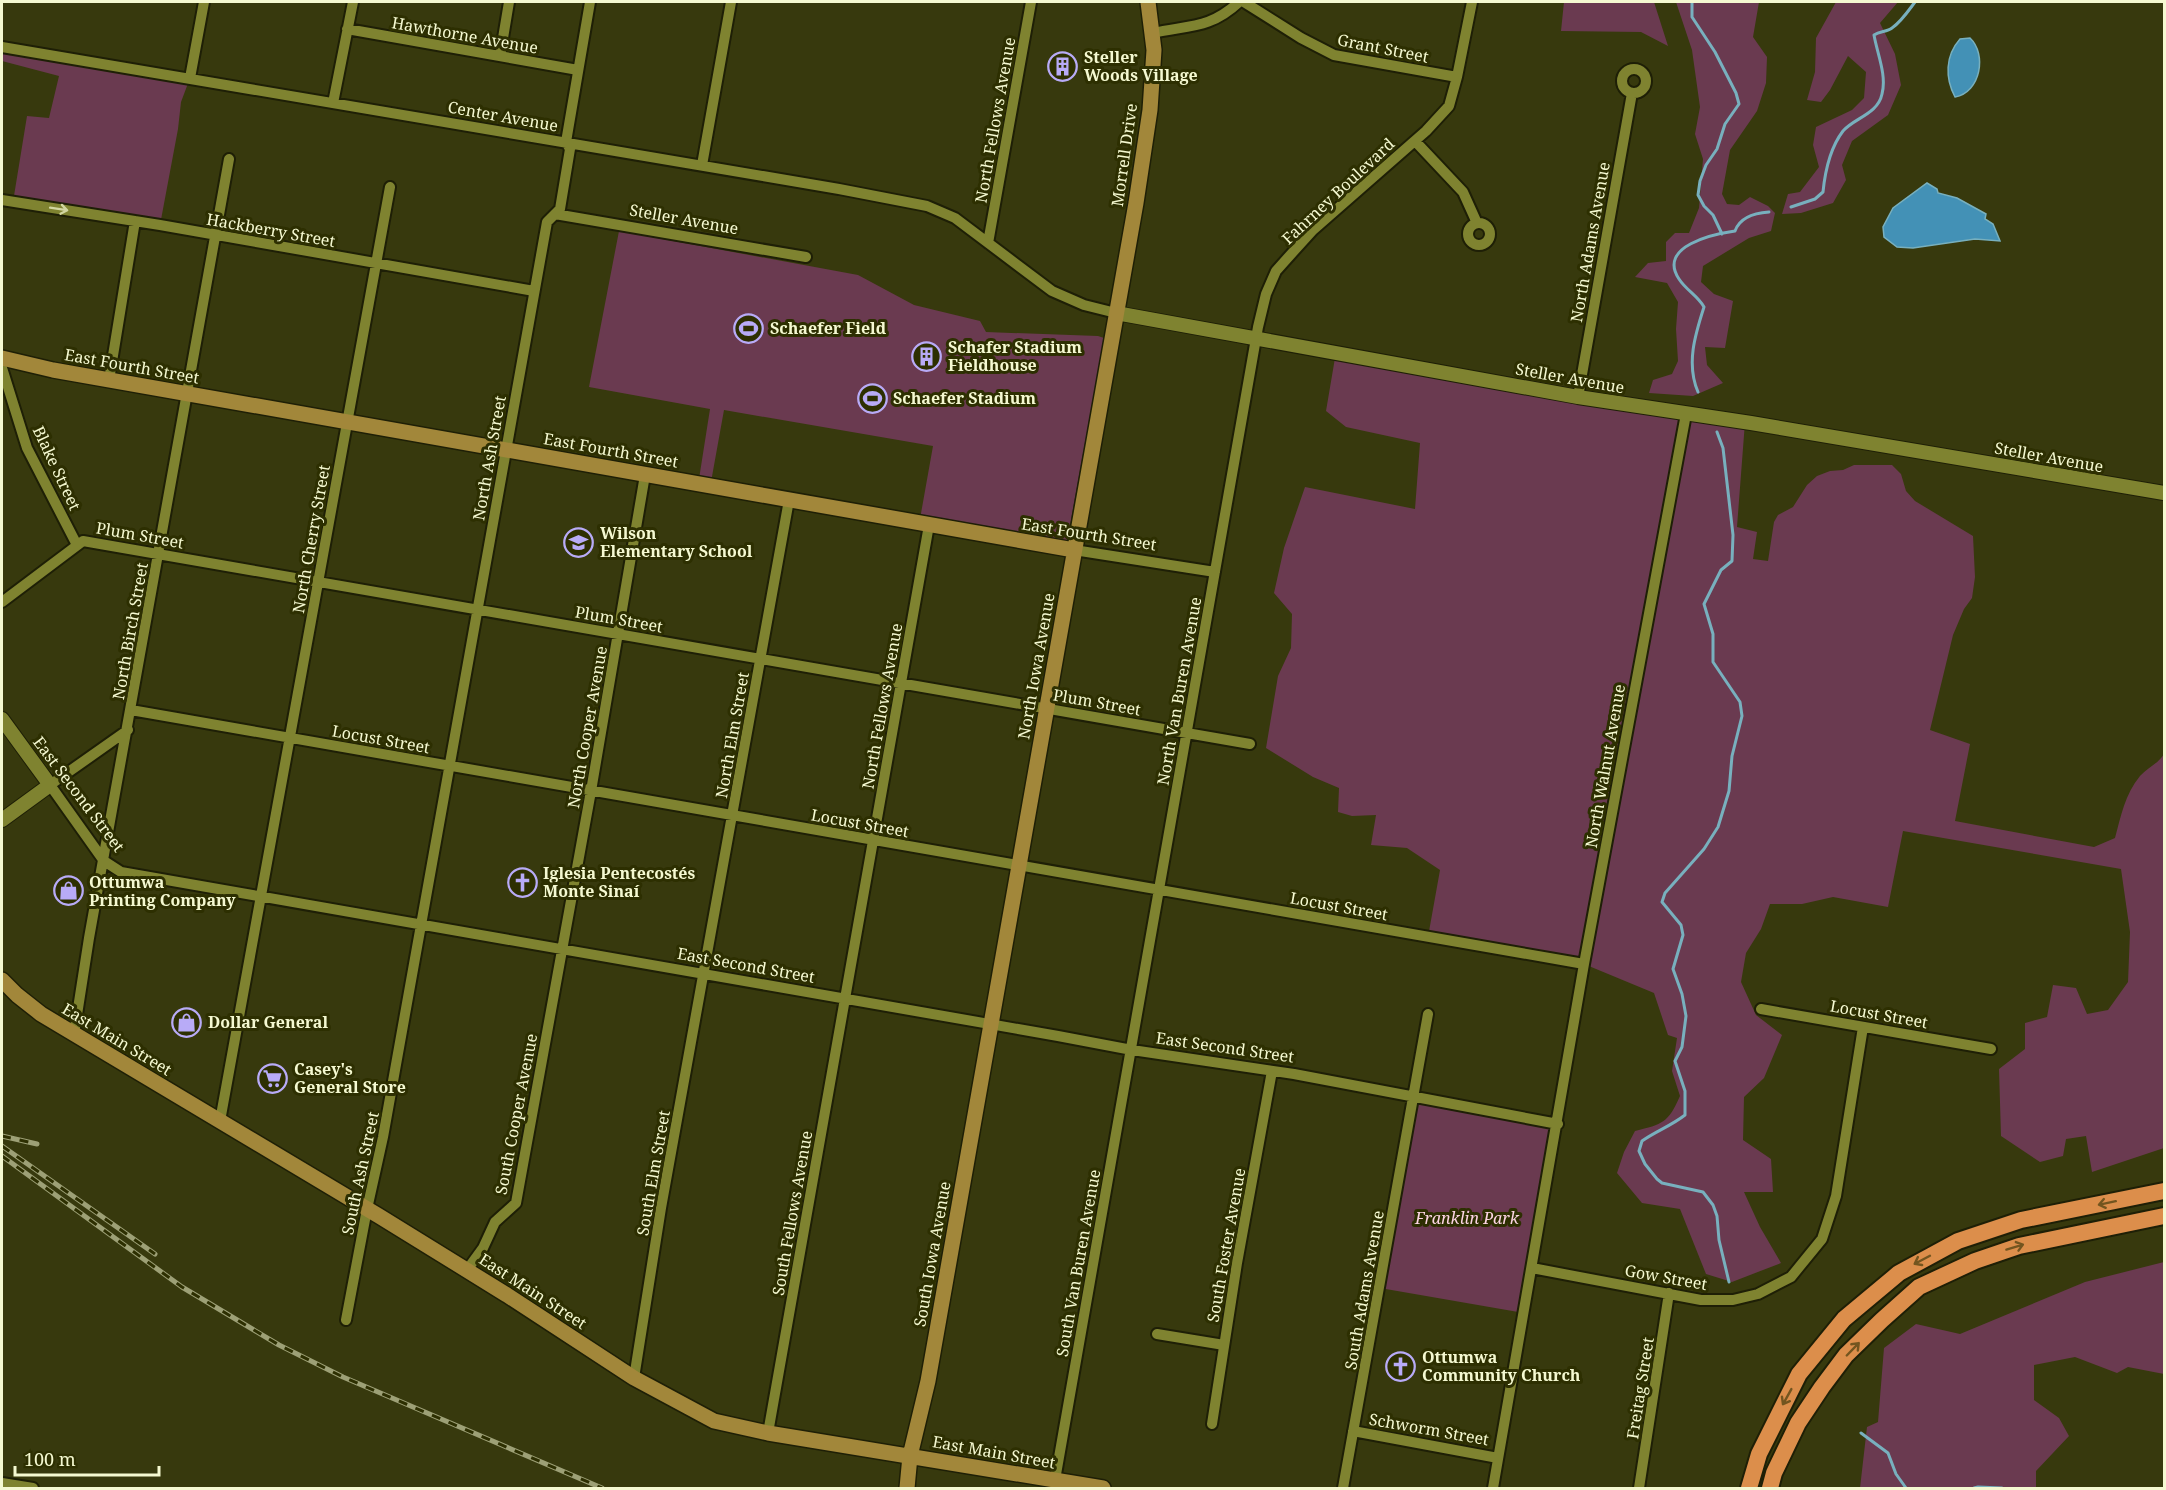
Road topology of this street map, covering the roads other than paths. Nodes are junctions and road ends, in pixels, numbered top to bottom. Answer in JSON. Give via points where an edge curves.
{"nodes":[{"id":1,"x":204,"y":2,"type":"edge"},
{"id":2,"x":353,"y":2,"type":"edge"},
{"id":3,"x":509,"y":2,"type":"edge"},
{"id":4,"x":590,"y":2,"type":"edge"},
{"id":5,"x":731,"y":2,"type":"edge"},
{"id":6,"x":1028,"y":2,"type":"edge"},
{"id":7,"x":1148,"y":2,"type":"edge"},
{"id":8,"x":1239,"y":2,"type":"edge"},
{"id":9,"x":1244,"y":2,"type":"edge"},
{"id":10,"x":1472,"y":2,"type":"edge"},
{"id":11,"x":347,"y":29,"type":"junction"},
{"id":12,"x":1153,"y":33,"type":"junction"},
{"id":13,"x":2,"y":47,"type":"edge"},
{"id":14,"x":500,"y":56,"type":"junction"},
{"id":15,"x":578,"y":70,"type":"junction"},
{"id":16,"x":1457,"y":77,"type":"junction"},
{"id":17,"x":190,"y":78,"type":"junction"},
{"id":18,"x":1632,"y":93,"type":"dead end"},
{"id":19,"x":333,"y":103,"type":"junction"},
{"id":20,"x":1415,"y":141,"type":"junction"},
{"id":21,"x":566,"y":142,"type":"junction"},
{"id":22,"x":229,"y":159,"type":"dead end"},
{"id":23,"x":702,"y":165,"type":"junction"},
{"id":24,"x":390,"y":187,"type":"dead end"},
{"id":25,"x":2,"y":200,"type":"edge"},
{"id":26,"x":555,"y":214,"type":"junction"},
{"id":27,"x":135,"y":221,"type":"junction"},
{"id":28,"x":1477,"y":223,"type":"dead end"},
{"id":29,"x":216,"y":235,"type":"junction"},
{"id":30,"x":988,"y":243,"type":"junction"},
{"id":31,"x":806,"y":257,"type":"dead end"},
{"id":32,"x":376,"y":263,"type":"junction"},
{"id":33,"x":534,"y":291,"type":"junction"},
{"id":34,"x":1116,"y":313,"type":"junction"},
{"id":35,"x":1256,"y":337,"type":"junction"},
{"id":36,"x":2,"y":358,"type":"edge"},
{"id":37,"x":2,"y":368,"type":"edge"},
{"id":38,"x":109,"y":380,"type":"junction"},
{"id":39,"x":188,"y":394,"type":"junction"},
{"id":40,"x":1578,"y":397,"type":"junction"},
{"id":41,"x":1686,"y":414,"type":"junction"},
{"id":42,"x":347,"y":422,"type":"junction"},
{"id":43,"x":506,"y":450,"type":"junction"},
{"id":44,"x":645,"y":475,"type":"junction"},
{"id":45,"x":2164,"y":493,"type":"edge"},
{"id":46,"x":789,"y":500,"type":"junction"},
{"id":47,"x":929,"y":525,"type":"junction"},
{"id":48,"x":77,"y":545,"type":"junction"},
{"id":49,"x":1074,"y":550,"type":"junction"},
{"id":50,"x":159,"y":553,"type":"junction"},
{"id":51,"x":1215,"y":572,"type":"junction"},
{"id":52,"x":318,"y":581,"type":"junction"},
{"id":53,"x":2,"y":602,"type":"edge"},
{"id":54,"x":477,"y":609,"type":"junction"},
{"id":55,"x":619,"y":634,"type":"junction"},
{"id":56,"x":761,"y":659,"type":"junction"},
{"id":57,"x":901,"y":683,"type":"junction"},
{"id":58,"x":1046,"y":709,"type":"junction"},
{"id":59,"x":131,"y":711,"type":"junction"},
{"id":60,"x":2,"y":719,"type":"edge"},
{"id":61,"x":128,"y":730,"type":"junction"},
{"id":62,"x":1187,"y":733,"type":"junction"},
{"id":63,"x":290,"y":738,"type":"junction"},
{"id":64,"x":1250,"y":744,"type":"dead end"},
{"id":65,"x":449,"y":766,"type":"junction"},
{"id":66,"x":50,"y":785,"type":"junction"},
{"id":67,"x":591,"y":791,"type":"junction"},
{"id":68,"x":733,"y":816,"type":"junction"},
{"id":69,"x":2,"y":820,"type":"edge"},
{"id":70,"x":874,"y":840,"type":"junction"},
{"id":71,"x":104,"y":861,"type":"junction"},
{"id":72,"x":1018,"y":866,"type":"junction"},
{"id":73,"x":1160,"y":890,"type":"junction"},
{"id":74,"x":262,"y":896,"type":"junction"},
{"id":75,"x":420,"y":925,"type":"junction"},
{"id":76,"x":562,"y":949,"type":"junction"},
{"id":77,"x":1584,"y":964,"type":"junction"},
{"id":78,"x":705,"y":975,"type":"junction"},
{"id":79,"x":2,"y":980,"type":"edge"},
{"id":80,"x":846,"y":999,"type":"junction"},
{"id":81,"x":1761,"y":1009,"type":"dead end"},
{"id":82,"x":1428,"y":1014,"type":"dead end"},
{"id":83,"x":990,"y":1025,"type":"junction"},
{"id":84,"x":1863,"y":1027,"type":"junction"},
{"id":85,"x":74,"y":1034,"type":"junction"},
{"id":86,"x":1991,"y":1049,"type":"dead end"},
{"id":87,"x":1132,"y":1050,"type":"junction"},
{"id":88,"x":1272,"y":1071,"type":"junction"},
{"id":89,"x":1414,"y":1097,"type":"junction"},
{"id":90,"x":220,"y":1121,"type":"junction"},
{"id":91,"x":1558,"y":1124,"type":"junction"},
{"id":92,"x":2164,"y":1191,"type":"edge"},
{"id":93,"x":367,"y":1209,"type":"junction"},
{"id":94,"x":2164,"y":1216,"type":"edge"},
{"id":95,"x":1532,"y":1268,"type":"junction"},
{"id":96,"x":467,"y":1270,"type":"junction"},
{"id":97,"x":1669,"y":1293,"type":"junction"},
{"id":98,"x":346,"y":1320,"type":"dead end"},
{"id":99,"x":1157,"y":1334,"type":"dead end"},
{"id":100,"x":1224,"y":1345,"type":"junction"},
{"id":101,"x":634,"y":1378,"type":"junction"},
{"id":102,"x":1212,"y":1424,"type":"dead end"},
{"id":103,"x":1353,"y":1431,"type":"junction"},
{"id":104,"x":768,"y":1433,"type":"junction"},
{"id":105,"x":910,"y":1456,"type":"junction"},
{"id":106,"x":1498,"y":1458,"type":"junction"},
{"id":107,"x":1055,"y":1480,"type":"junction"},
{"id":108,"x":2,"y":1483,"type":"edge"},
{"id":109,"x":33,"y":1488,"type":"edge"},
{"id":110,"x":907,"y":1488,"type":"edge"},
{"id":111,"x":1102,"y":1488,"type":"edge"},
{"id":112,"x":1342,"y":1488,"type":"edge"},
{"id":113,"x":1493,"y":1488,"type":"edge"},
{"id":114,"x":1639,"y":1488,"type":"edge"},
{"id":115,"x":1749,"y":1488,"type":"edge"},
{"id":116,"x":1770,"y":1488,"type":"edge"}],
"edges":[{"from":1,"to":17,"type":"street"},
{"from":2,"to":11,"type":"street"},
{"from":3,"to":14,"type":"street"},
{"from":4,"to":15,"type":"street","name":"North Ash Street"},
{"from":5,"to":23,"type":"street"},
{"from":6,"to":30,"type":"street","name":"North Fellows Avenue"},
{"from":7,"to":12,"type":"main road","name":"Morrell Drive"},
{"from":8,"to":12,"type":"street","via":[[1226,15],[1206,24]]},
{"from":9,"to":16,"type":"street","name":"Grant Street","via":[[1334,55]]},
{"from":10,"to":16,"type":"street","name":"Fahrney Boulevard"},
{"from":11,"to":14,"type":"street","name":"Hawthorne Avenue"},
{"from":11,"to":19,"type":"street"},
{"from":12,"to":34,"type":"main road","name":"Morrell Drive","via":[[1150,110]]},
{"from":13,"to":17,"type":"street","name":"Center Avenue"},
{"from":14,"to":15,"type":"street","name":"Hawthorne Avenue"},
{"from":15,"to":21,"type":"street","name":"North Ash Street"},
{"from":16,"to":20,"type":"street","name":"Fahrney Boulevard","via":[[1449,106]]},
{"from":17,"to":19,"type":"street","name":"Center Avenue"},
{"from":18,"to":40,"type":"street","name":"North Adams Avenue"},
{"from":19,"to":21,"type":"street","name":"Center Avenue"},
{"from":20,"to":28,"type":"street","via":[[1463,192]]},
{"from":20,"to":35,"type":"street","name":"Fahrney Boulevard","via":[[1313,230],[1276,271]]},
{"from":21,"to":23,"type":"street","name":"Center Avenue"},
{"from":21,"to":26,"type":"street","name":"North Ash Street","via":[[570,153],[560,209]]},
{"from":22,"to":29,"type":"street","name":"North Birch Street"},
{"from":23,"to":30,"type":"street","name":"Center Avenue","via":[[927,206],[955,218]]},
{"from":24,"to":32,"type":"street","name":"North Cherry Street"},
{"from":25,"to":27,"type":"street","name":"Hackberry Street","one_way":true},
{"from":26,"to":31,"type":"street","name":"Steller Avenue"},
{"from":26,"to":33,"type":"street","name":"North Ash Street","via":[[547,222]]},
{"from":27,"to":29,"type":"street","name":"Hackberry Street"},
{"from":27,"to":38,"type":"street"},
{"from":29,"to":32,"type":"street","name":"Hackberry Street"},
{"from":29,"to":39,"type":"street","name":"North Birch Street"},
{"from":30,"to":34,"type":"street","name":"Steller Avenue","via":[[1052,291]]},
{"from":32,"to":33,"type":"street","name":"Hackberry Street"},
{"from":32,"to":42,"type":"street","name":"North Cherry Street"},
{"from":33,"to":43,"type":"street","name":"North Ash Street"},
{"from":34,"to":35,"type":"street","name":"Steller Avenue"},
{"from":34,"to":49,"type":"main road","name":"North Iowa Avenue"},
{"from":35,"to":40,"type":"street","name":"Steller Avenue"},
{"from":35,"to":51,"type":"street","name":"North Van Buren Avenue"},
{"from":36,"to":38,"type":"main road","name":"East Fourth Street"},
{"from":37,"to":48,"type":"street","name":"Blake Street","via":[[27,448]]},
{"from":38,"to":39,"type":"main road","name":"East Fourth Street"},
{"from":39,"to":42,"type":"main road","name":"East Fourth Street"},
{"from":39,"to":50,"type":"street","name":"North Birch Street"},
{"from":40,"to":41,"type":"street","name":"Steller Avenue"},
{"from":41,"to":45,"type":"street","name":"Steller Avenue"},
{"from":41,"to":77,"type":"street","name":"North Walnut Avenue"},
{"from":42,"to":43,"type":"main road","name":"East Fourth Street"},
{"from":42,"to":52,"type":"street","name":"North Cherry Street"},
{"from":43,"to":44,"type":"main road","name":"East Fourth Street"},
{"from":43,"to":54,"type":"street","name":"North Ash Street"},
{"from":44,"to":46,"type":"main road","name":"East Fourth Street"},
{"from":44,"to":55,"type":"street","name":"North Cooper Avenue"},
{"from":46,"to":47,"type":"main road","name":"East Fourth Street"},
{"from":46,"to":56,"type":"street","name":"North Elm Street"},
{"from":47,"to":49,"type":"main road","name":"East Fourth Street"},
{"from":47,"to":57,"type":"street","name":"North Fellows Avenue"},
{"from":48,"to":50,"type":"street","name":"Plum Street","via":[[83,541]]},
{"from":48,"to":53,"type":"street","name":"Plum Street"},
{"from":49,"to":51,"type":"street","name":"East Fourth Street"},
{"from":49,"to":58,"type":"main road","name":"North Iowa Avenue"},
{"from":50,"to":52,"type":"street","name":"Plum Street"},
{"from":50,"to":59,"type":"street","name":"North Birch Street"},
{"from":51,"to":62,"type":"street","name":"North Van Buren Avenue"},
{"from":52,"to":54,"type":"street","name":"Plum Street"},
{"from":52,"to":63,"type":"street","name":"North Cherry Street"},
{"from":54,"to":55,"type":"street","name":"Plum Street"},
{"from":54,"to":65,"type":"street","name":"North Ash Street"},
{"from":55,"to":56,"type":"street","name":"Plum Street"},
{"from":55,"to":67,"type":"street","name":"North Cooper Avenue"},
{"from":56,"to":57,"type":"street","name":"Plum Street"},
{"from":56,"to":68,"type":"street","name":"North Elm Street"},
{"from":57,"to":58,"type":"street","name":"Plum Street"},
{"from":57,"to":70,"type":"street","name":"North Fellows Avenue"},
{"from":58,"to":62,"type":"street","name":"Plum Street"},
{"from":58,"to":72,"type":"main road","name":"North Iowa Avenue"},
{"from":59,"to":61,"type":"street","name":"North Birch Street"},
{"from":59,"to":63,"type":"street","name":"Locust Street"},
{"from":60,"to":66,"type":"street","name":"East Second Street"},
{"from":61,"to":66,"type":"street"},
{"from":61,"to":71,"type":"street","name":"North Birch Street"},
{"from":62,"to":64,"type":"street","name":"Plum Street"},
{"from":62,"to":73,"type":"street","name":"North Van Buren Avenue"},
{"from":63,"to":65,"type":"street","name":"Locust Street"},
{"from":63,"to":74,"type":"street","name":"North Cherry Street"},
{"from":65,"to":67,"type":"street","name":"Locust Street"},
{"from":65,"to":75,"type":"street","name":"North Ash Street"},
{"from":66,"to":69,"type":"street"},
{"from":66,"to":71,"type":"street","name":"East Second Street"},
{"from":67,"to":68,"type":"street","name":"Locust Street"},
{"from":67,"to":76,"type":"street","name":"North Cooper Avenue"},
{"from":68,"to":70,"type":"street","name":"Locust Street"},
{"from":68,"to":78,"type":"street","name":"North Elm Street"},
{"from":70,"to":72,"type":"street","name":"Locust Street"},
{"from":70,"to":80,"type":"street","name":"North Fellows Avenue"},
{"from":71,"to":74,"type":"street","name":"East Second Street","via":[[121,872]]},
{"from":71,"to":85,"type":"street","name":"North Birch Street"},
{"from":72,"to":73,"type":"street","name":"Locust Street"},
{"from":72,"to":83,"type":"main road","name":"North Iowa Avenue"},
{"from":73,"to":77,"type":"street","name":"Locust Street"},
{"from":73,"to":87,"type":"street","name":"North Van Buren Avenue"},
{"from":74,"to":75,"type":"street","name":"East Second Street"},
{"from":74,"to":90,"type":"street","name":"North Cherry Street"},
{"from":75,"to":76,"type":"street","name":"East Second Street"},
{"from":75,"to":93,"type":"street","name":"South Ash Street"},
{"from":76,"to":78,"type":"street","name":"East Second Street"},
{"from":76,"to":96,"type":"street","name":"South Cooper Avenue","via":[[516,1203],[495,1222]]},
{"from":77,"to":91,"type":"street","name":"North Walnut Avenue"},
{"from":78,"to":80,"type":"street","name":"East Second Street"},
{"from":78,"to":101,"type":"street","name":"South Elm Street"},
{"from":79,"to":85,"type":"main road","name":"East Main Street","via":[[41,1014]]},
{"from":80,"to":83,"type":"street","name":"East Second Street"},
{"from":80,"to":104,"type":"street","name":"South Fellows Avenue"},
{"from":81,"to":84,"type":"street","name":"Locust Street"},
{"from":82,"to":89,"type":"street"},
{"from":83,"to":87,"type":"street","name":"East Second Street"},
{"from":83,"to":105,"type":"main road","name":"South Iowa Avenue","via":[[927,1381]]},
{"from":84,"to":86,"type":"street","name":"Locust Street"},
{"from":84,"to":97,"type":"street","name":"Gow Street","via":[[1836,1196],[1822,1239],[1791,1277],[1758,1294],[1732,1300],[1701,1300]]},
{"from":85,"to":90,"type":"main road","name":"East Main Street"},
{"from":87,"to":88,"type":"street","name":"East Second Street"},
{"from":87,"to":107,"type":"street","name":"South Van Buren Avenue"},
{"from":88,"to":89,"type":"street","name":"East Second Street"},
{"from":88,"to":100,"type":"street","name":"South Foster Avenue"},
{"from":89,"to":91,"type":"street","name":"East Second Street"},
{"from":89,"to":103,"type":"street","name":"South Adams Avenue"},
{"from":90,"to":93,"type":"main road","name":"East Main Street"},
{"from":91,"to":95,"type":"street","name":"North Walnut Avenue"},
{"from":92,"to":115,"type":"highway","one_way":true,"via":[[2021,1220],[1958,1241],[1899,1273],[1844,1319],[1799,1374],[1758,1454]]},
{"from":93,"to":96,"type":"main road","name":"East Main Street"},
{"from":93,"to":98,"type":"street","name":"South Ash Street"},
{"from":116,"to":94,"type":"highway","one_way":true,"via":[[1798,1423],[1822,1387],[1846,1355],[1919,1287],[2019,1245]]},
{"from":95,"to":97,"type":"street","name":"Gow Street"},
{"from":95,"to":106,"type":"street","name":"North Walnut Avenue"},
{"from":96,"to":101,"type":"main road","name":"East Main Street"},
{"from":97,"to":114,"type":"street","name":"Freitag Street"},
{"from":99,"to":100,"type":"street"},
{"from":100,"to":102,"type":"street","name":"South Foster Avenue"},
{"from":101,"to":104,"type":"main road","name":"East Main Street","via":[[714,1421]]},
{"from":103,"to":106,"type":"street","name":"Schworm Street"},
{"from":103,"to":112,"type":"street","name":"South Adams Avenue"},
{"from":104,"to":105,"type":"main road","name":"East Main Street"},
{"from":105,"to":107,"type":"main road","name":"East Main Street"},
{"from":105,"to":110,"type":"main road","name":"South Iowa Avenue"},
{"from":106,"to":113,"type":"street","name":"North Walnut Avenue"},
{"from":107,"to":111,"type":"main road","name":"East Main Street"},
{"from":108,"to":109,"type":"street"}]}
